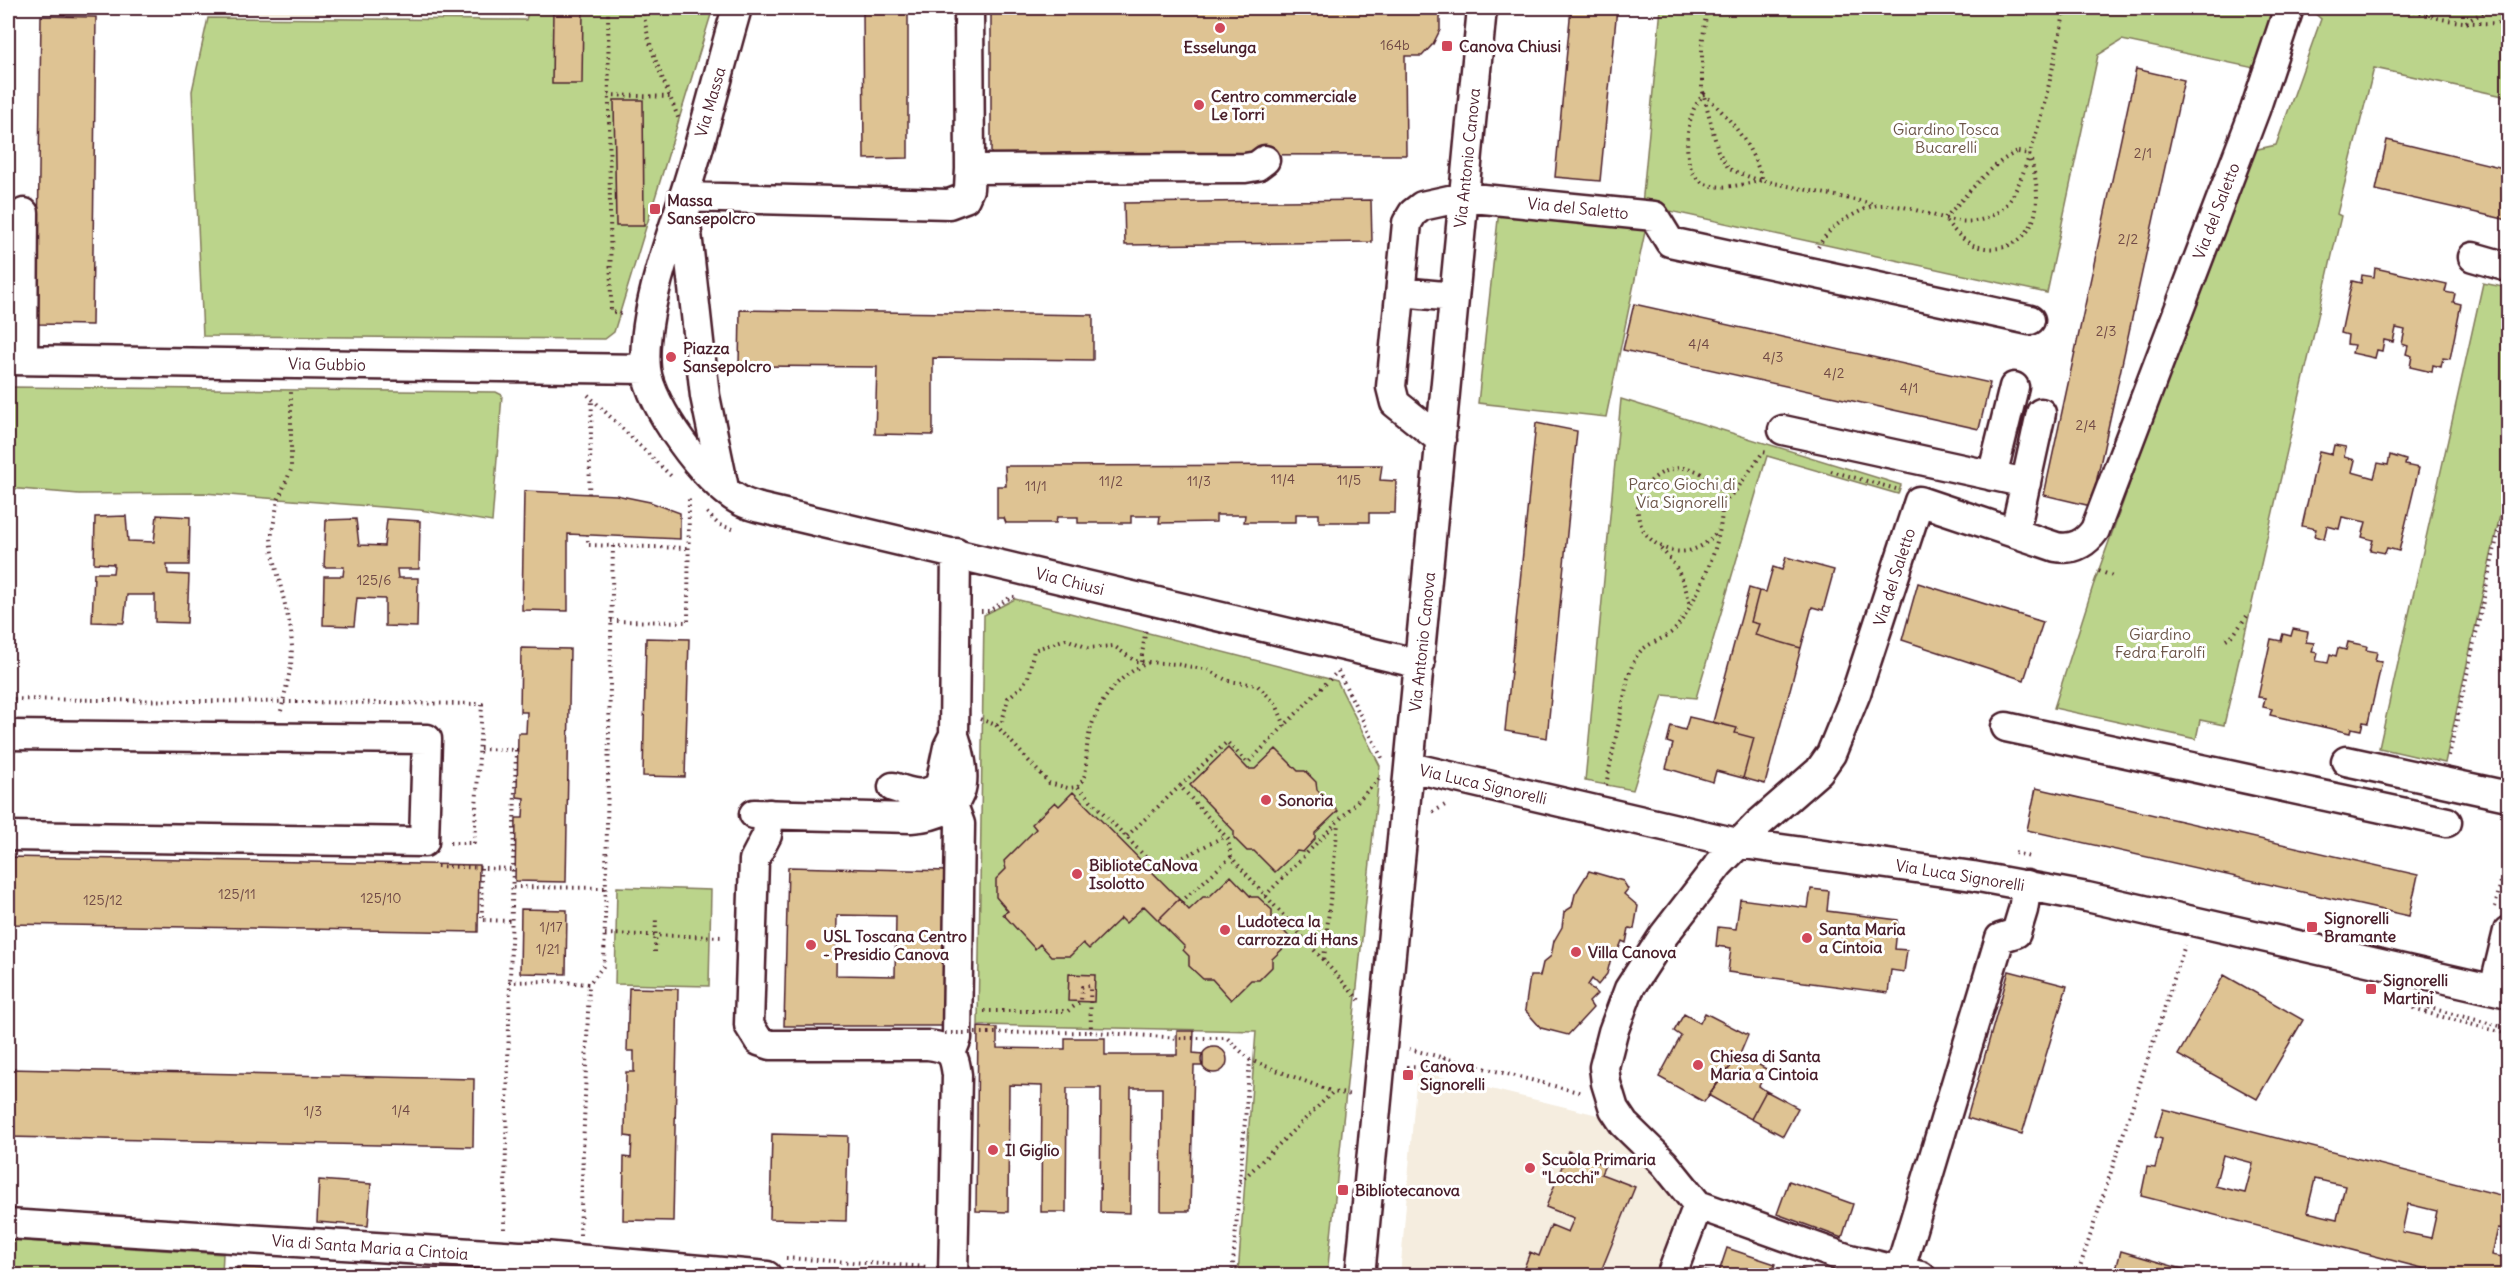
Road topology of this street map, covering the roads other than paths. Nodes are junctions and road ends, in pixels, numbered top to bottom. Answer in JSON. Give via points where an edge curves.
{"nodes":[{"id":1,"x":737,"y":8,"type":"edge"},
{"id":2,"x":969,"y":8,"type":"edge"},
{"id":3,"x":1482,"y":8,"type":"edge"},
{"id":4,"x":2289,"y":8,"type":"edge"},
{"id":5,"x":1265,"y":160,"type":"dead end"},
{"id":6,"x":970,"y":169,"type":"junction"},
{"id":7,"x":683,"y":197,"type":"junction"},
{"id":8,"x":1463,"y":197,"type":"junction"},
{"id":9,"x":24,"y":213,"type":"dead end"},
{"id":10,"x":2473,"y":257,"type":"dead end"},
{"id":11,"x":2508,"y":267,"type":"edge"},
{"id":12,"x":1401,"y":292,"type":"junction"},
{"id":13,"x":1454,"y":297,"type":"junction"},
{"id":14,"x":2030,"y":320,"type":"dead end"},
{"id":15,"x":15,"y":360,"type":"edge"},
{"id":16,"x":646,"y":369,"type":"junction"},
{"id":17,"x":2014,"y":387,"type":"dead end"},
{"id":18,"x":2041,"y":413,"type":"dead end"},
{"id":19,"x":1441,"y":440,"type":"junction"},
{"id":20,"x":1778,"y":442,"type":"road end"},
{"id":21,"x":1992,"y":476,"type":"junction"},
{"id":22,"x":2026,"y":483,"type":"junction"},
{"id":23,"x":724,"y":488,"type":"junction"},
{"id":24,"x":2018,"y":518,"type":"dead end"},
{"id":25,"x":956,"y":553,"type":"junction"},
{"id":26,"x":1420,"y":664,"type":"junction"},
{"id":27,"x":2006,"y":727,"type":"dead end"},
{"id":28,"x":8,"y":735,"type":"edge"},
{"id":29,"x":2346,"y":761,"type":"dead end"},
{"id":30,"x":1397,"y":764,"type":"junction"},
{"id":31,"x":893,"y":787,"type":"dead end"},
{"id":32,"x":947,"y":795,"type":"junction"},
{"id":33,"x":2508,"y":796,"type":"edge"},
{"id":34,"x":2446,"y":822,"type":"dead end"},
{"id":35,"x":8,"y":836,"type":"edge"},
{"id":36,"x":1737,"y":843,"type":"junction"},
{"id":37,"x":2027,"y":885,"type":"junction"},
{"id":38,"x":2508,"y":932,"type":"edge"},
{"id":39,"x":2501,"y":991,"type":"edge"},
{"id":40,"x":948,"y":1043,"type":"junction"},
{"id":41,"x":1698,"y":1205,"type":"junction"},
{"id":42,"x":8,"y":1224,"type":"edge"},
{"id":43,"x":1910,"y":1272,"type":"edge"},
{"id":44,"x":765,"y":1275,"type":"edge"},
{"id":45,"x":953,"y":1275,"type":"edge"},
{"id":46,"x":1360,"y":1275,"type":"edge"},
{"id":47,"x":1671,"y":1275,"type":"edge"}],
"edges":[{"from":1,"to":7,"type":"street","name":"Via Massa","via":[[691,138]]},
{"from":2,"to":6,"type":"street"},
{"from":3,"to":8,"type":"street","name":"Via Antonio Canova"},
{"from":4,"to":36,"type":"street","name":"Via del Saletto","via":[[2255,110],[2095,530],[2089,539],[2067,549],[1919,501],[1856,693],[1831,754],[1819,771]]},
{"from":5,"to":6,"type":"street","via":[[1245,168]]},
{"from":6,"to":7,"type":"street","via":[[965,198],[949,204]]},
{"from":7,"to":16,"type":"street","via":[[652,310]]},
{"from":7,"to":23,"type":"street","via":[[705,396]]},
{"from":8,"to":12,"type":"street","via":[[1422,206],[1413,213],[1407,223]]},
{"from":8,"to":13,"type":"street","name":"Via Antonio Canova"},
{"from":8,"to":14,"type":"street","name":"Via del Saletto","via":[[1654,216],[1670,242]]},
{"from":9,"to":15,"type":"street"},
{"from":10,"to":11,"type":"street"},
{"from":12,"to":13,"type":"street"},
{"from":12,"to":19,"type":"street","via":[[1391,395],[1395,403]]},
{"from":13,"to":19,"type":"street","name":"Via Antonio Canova"},
{"from":15,"to":16,"type":"street","name":"Via Gubbio"},
{"from":16,"to":23,"type":"street","via":[[651,390],[671,426],[695,459]]},
{"from":17,"to":21,"type":"street"},
{"from":18,"to":22,"type":"street"},
{"from":19,"to":26,"type":"street","name":"Via Antonio Canova"},
{"from":20,"to":21,"type":"street"},
{"from":21,"to":22,"type":"street"},
{"from":22,"to":24,"type":"street"},
{"from":23,"to":25,"type":"street","name":"Via Chiusi","via":[[738,500],[760,508]]},
{"from":25,"to":26,"type":"street","name":"Via Chiusi"},
{"from":25,"to":32,"type":"street","via":[[954,735],[948,747]]},
{"from":26,"to":30,"type":"street","name":"Via Antonio Canova"},
{"from":27,"to":34,"type":"street"},
{"from":28,"to":35,"type":"street","via":[[428,740],[424,842]]},
{"from":29,"to":33,"type":"street"},
{"from":30,"to":36,"type":"street","name":"Via Luca Signorelli"},
{"from":30,"to":46,"type":"street","name":"Via Antonio Canova","via":[[1382,1042]]},
{"from":31,"to":32,"type":"street","via":[[915,794],[935,790]]},
{"from":32,"to":40,"type":"street","via":[[960,824],[957,1038]]},
{"from":32,"to":40,"type":"street","via":[[945,811],[912,818],[761,814],[767,835],[754,860],[750,1025],[759,1041],[771,1045],[944,1047]]},
{"from":36,"to":37,"type":"street","name":"Via Luca Signorelli"},
{"from":36,"to":41,"type":"street","name":"Via del Saletto","via":[[1629,988],[1604,1067],[1614,1109],[1624,1124],[1664,1163]]},
{"from":37,"to":39,"type":"street","name":"Via Luca Signorelli"},
{"from":37,"to":43,"type":"street","via":[[2016,933],[2000,938]]},
{"from":38,"to":39,"type":"street"},
{"from":40,"to":45,"type":"street","via":[[957,1075]]},
{"from":41,"to":43,"type":"street","via":[[1846,1258]]},
{"from":41,"to":47,"type":"street"},
{"from":42,"to":44,"type":"street","name":"Via di Santa Maria a Cintoia","via":[[543,1256]]}]}
